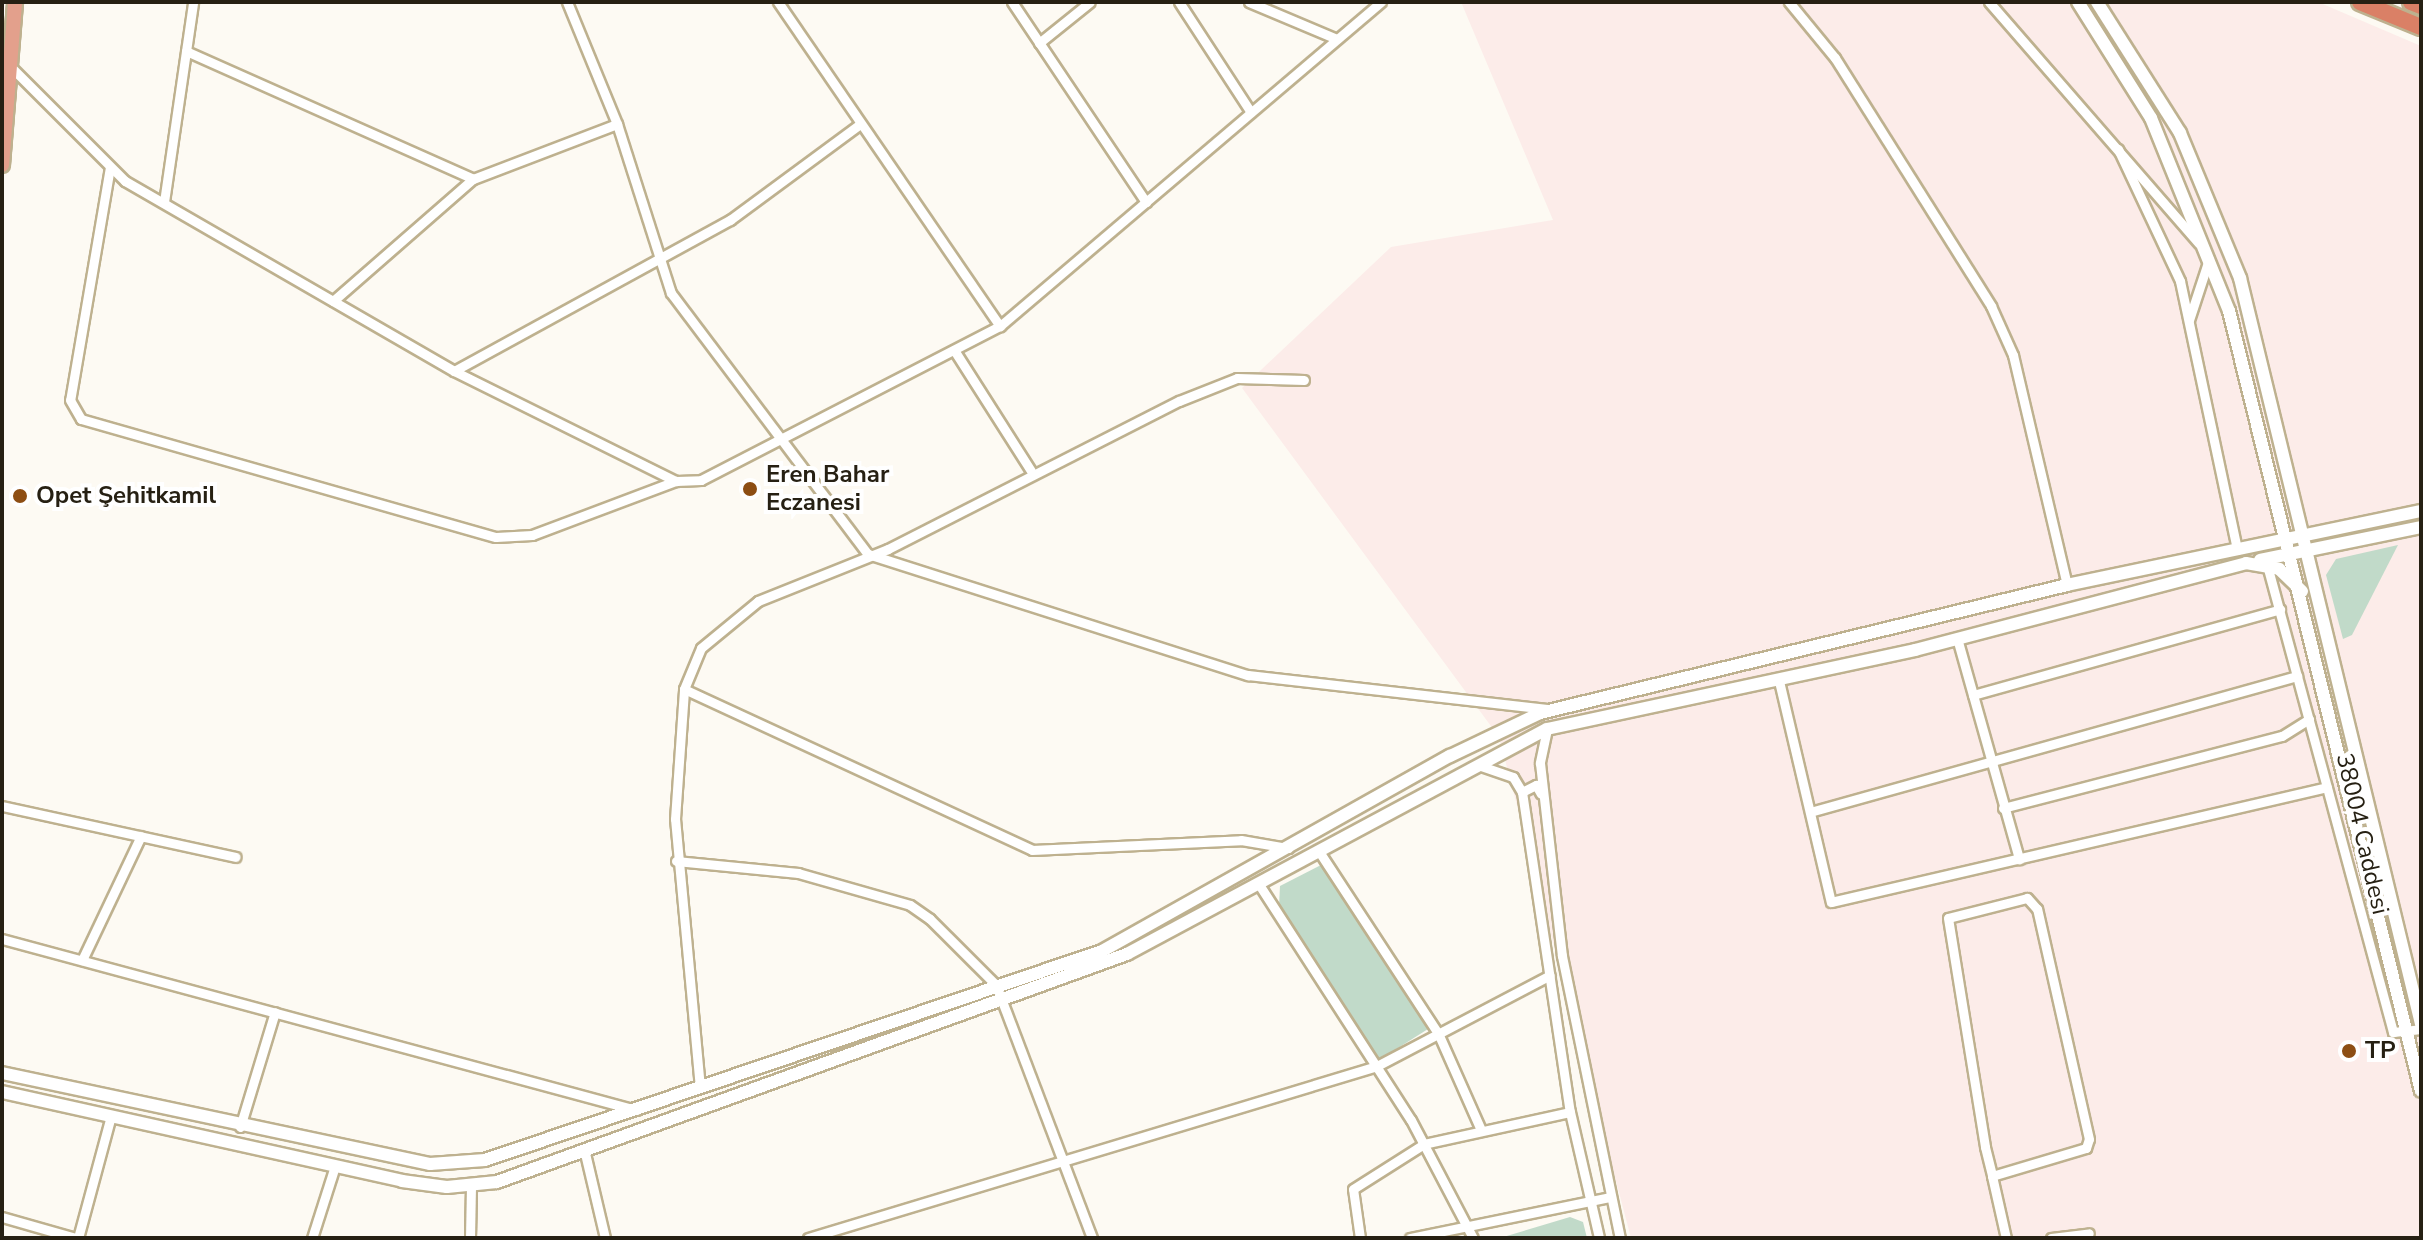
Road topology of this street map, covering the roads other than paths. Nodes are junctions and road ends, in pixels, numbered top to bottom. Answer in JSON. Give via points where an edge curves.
{"nodes":[{"id":1,"x":15,"y":2,"type":"edge"},
{"id":2,"x":193,"y":2,"type":"edge"},
{"id":3,"x":567,"y":2,"type":"edge"},
{"id":4,"x":778,"y":2,"type":"edge"},
{"id":5,"x":1012,"y":2,"type":"edge"},
{"id":6,"x":1090,"y":2,"type":"edge"},
{"id":7,"x":1179,"y":2,"type":"edge"},
{"id":8,"x":1249,"y":2,"type":"edge"},
{"id":9,"x":1381,"y":2,"type":"edge"},
{"id":10,"x":1789,"y":2,"type":"edge"},
{"id":11,"x":1989,"y":2,"type":"edge"},
{"id":12,"x":2078,"y":2,"type":"edge"},
{"id":13,"x":2097,"y":2,"type":"edge"},
{"id":14,"x":2360,"y":2,"type":"edge"},
{"id":15,"x":2411,"y":2,"type":"edge"},
{"id":16,"x":2421,"y":6,"type":"edge"},
{"id":17,"x":2421,"y":27,"type":"edge"},
{"id":18,"x":1337,"y":39,"type":"junction"},
{"id":19,"x":1039,"y":43,"type":"junction"},
{"id":20,"x":186,"y":51,"type":"junction"},
{"id":21,"x":9,"y":66,"type":"junction"},
{"id":22,"x":1250,"y":111,"type":"junction"},
{"id":23,"x":617,"y":124,"type":"junction"},
{"id":24,"x":860,"y":124,"type":"junction"},
{"id":25,"x":2118,"y":149,"type":"junction"},
{"id":26,"x":2,"y":165,"type":"edge"},
{"id":27,"x":110,"y":167,"type":"junction"},
{"id":28,"x":473,"y":179,"type":"junction"},
{"id":29,"x":164,"y":202,"type":"junction"},
{"id":30,"x":1146,"y":202,"type":"junction"},
{"id":31,"x":2208,"y":256,"type":"junction"},
{"id":32,"x":658,"y":263,"type":"junction"},
{"id":33,"x":333,"y":301,"type":"junction"},
{"id":34,"x":2189,"y":320,"type":"junction"},
{"id":35,"x":1000,"y":326,"type":"junction"},
{"id":36,"x":954,"y":350,"type":"junction"},
{"id":37,"x":454,"y":371,"type":"junction"},
{"id":38,"x":1304,"y":380,"type":"dead end"},
{"id":39,"x":784,"y":440,"type":"junction"},
{"id":40,"x":1031,"y":471,"type":"junction"},
{"id":41,"x":676,"y":481,"type":"junction"},
{"id":42,"x":2421,"y":511,"type":"edge"},
{"id":43,"x":2421,"y":527,"type":"edge"},
{"id":44,"x":2304,"y":536,"type":"junction"},
{"id":45,"x":2288,"y":539,"type":"junction"},
{"id":46,"x":2237,"y":550,"type":"junction"},
{"id":47,"x":2307,"y":552,"type":"junction"},
{"id":48,"x":868,"y":554,"type":"junction"},
{"id":49,"x":2291,"y":554,"type":"junction"},
{"id":50,"x":2246,"y":563,"type":"junction"},
{"id":51,"x":2267,"y":564,"type":"junction"},
{"id":52,"x":2067,"y":585,"type":"junction"},
{"id":53,"x":2300,"y":585,"type":"junction"},
{"id":54,"x":2280,"y":609,"type":"junction"},
{"id":55,"x":1957,"y":638,"type":"junction"},
{"id":56,"x":2297,"y":676,"type":"junction"},
{"id":57,"x":1779,"y":681,"type":"junction"},
{"id":58,"x":684,"y":689,"type":"junction"},
{"id":59,"x":1973,"y":695,"type":"junction"},
{"id":60,"x":1552,"y":710,"type":"junction"},
{"id":61,"x":2309,"y":719,"type":"junction"},
{"id":62,"x":1547,"y":729,"type":"junction"},
{"id":63,"x":1991,"y":764,"type":"junction"},
{"id":64,"x":1475,"y":765,"type":"junction"},
{"id":65,"x":2327,"y":787,"type":"junction"},
{"id":66,"x":1522,"y":792,"type":"junction"},
{"id":67,"x":2360,"y":796,"type":"junction"},
{"id":68,"x":1542,"y":797,"type":"junction"},
{"id":69,"x":2,"y":806,"type":"edge"},
{"id":70,"x":2003,"y":808,"type":"junction"},
{"id":71,"x":1810,"y":812,"type":"junction"},
{"id":72,"x":141,"y":836,"type":"junction"},
{"id":73,"x":1289,"y":849,"type":"junction"},
{"id":74,"x":1320,"y":853,"type":"junction"},
{"id":75,"x":236,"y":857,"type":"dead end"},
{"id":76,"x":2019,"y":859,"type":"junction"},
{"id":77,"x":676,"y":861,"type":"junction"},
{"id":78,"x":1260,"y":886,"type":"junction"},
{"id":79,"x":2,"y":939,"type":"edge"},
{"id":80,"x":82,"y":960,"type":"junction"},
{"id":81,"x":1550,"y":975,"type":"junction"},
{"id":82,"x":996,"y":985,"type":"junction"},
{"id":83,"x":1001,"y":999,"type":"junction"},
{"id":84,"x":275,"y":1012,"type":"junction"},
{"id":85,"x":2417,"y":1029,"type":"edge"},
{"id":86,"x":1438,"y":1033,"type":"junction"},
{"id":87,"x":1377,"y":1066,"type":"junction"},
{"id":88,"x":2,"y":1073,"type":"edge"},
{"id":89,"x":700,"y":1088,"type":"junction"},
{"id":90,"x":2421,"y":1091,"type":"edge"},
{"id":91,"x":2,"y":1092,"type":"edge"},
{"id":92,"x":637,"y":1110,"type":"junction"},
{"id":93,"x":1570,"y":1112,"type":"junction"},
{"id":94,"x":111,"y":1116,"type":"junction"},
{"id":95,"x":240,"y":1127,"type":"junction"},
{"id":96,"x":1481,"y":1130,"type":"junction"},
{"id":97,"x":1424,"y":1144,"type":"junction"},
{"id":98,"x":584,"y":1149,"type":"junction"},
{"id":99,"x":1064,"y":1160,"type":"junction"},
{"id":100,"x":335,"y":1166,"type":"junction"},
{"id":101,"x":1992,"y":1176,"type":"junction"},
{"id":102,"x":471,"y":1186,"type":"junction"},
{"id":103,"x":1610,"y":1197,"type":"junction"},
{"id":104,"x":1589,"y":1201,"type":"junction"},
{"id":105,"x":2,"y":1217,"type":"edge"},
{"id":106,"x":1468,"y":1226,"type":"junction"},
{"id":107,"x":2089,"y":1233,"type":"dead end"},
{"id":108,"x":77,"y":1238,"type":"edge"},
{"id":109,"x":312,"y":1238,"type":"edge"},
{"id":110,"x":470,"y":1238,"type":"edge"},
{"id":111,"x":605,"y":1238,"type":"edge"},
{"id":112,"x":808,"y":1238,"type":"edge"},
{"id":113,"x":1092,"y":1238,"type":"edge"},
{"id":114,"x":1360,"y":1238,"type":"edge"},
{"id":115,"x":1410,"y":1238,"type":"edge"},
{"id":116,"x":1473,"y":1238,"type":"edge"},
{"id":117,"x":1599,"y":1238,"type":"edge"},
{"id":118,"x":1620,"y":1238,"type":"edge"},
{"id":119,"x":2006,"y":1238,"type":"edge"},
{"id":120,"x":2051,"y":1238,"type":"edge"}],
"edges":[{"from":1,"to":21,"type":"main road"},
{"from":2,"to":20,"type":"street"},
{"from":3,"to":23,"type":"street"},
{"from":4,"to":24,"type":"street"},
{"from":5,"to":19,"type":"street"},
{"from":6,"to":19,"type":"street"},
{"from":7,"to":22,"type":"street"},
{"from":8,"to":18,"type":"street"},
{"from":9,"to":18,"type":"street"},
{"from":10,"to":52,"type":"street","via":[[1835,58],[1991,306],[2013,355]]},
{"from":11,"to":25,"type":"street"},
{"from":12,"to":31,"type":"street","name":"38004 Caddesi","via":[[2151,118]]},
{"from":13,"to":44,"type":"street","name":"38004 Caddesi","via":[[2165,106],[2227,243]]},
{"from":14,"to":17,"type":"highway"},
{"from":15,"to":16,"type":"highway"},
{"from":18,"to":22,"type":"street"},
{"from":19,"to":30,"type":"street"},
{"from":20,"to":28,"type":"street"},
{"from":20,"to":29,"type":"street"},
{"from":21,"to":26,"type":"main road"},
{"from":21,"to":27,"type":"street"},
{"from":22,"to":30,"type":"street"},
{"from":23,"to":28,"type":"street"},
{"from":23,"to":32,"type":"street"},
{"from":24,"to":32,"type":"street"},
{"from":24,"to":35,"type":"street"},
{"from":25,"to":31,"type":"street"},
{"from":25,"to":34,"type":"street","via":[[2180,281]]},
{"from":27,"to":29,"type":"street"},
{"from":27,"to":41,"type":"street","via":[[70,400],[81,419],[496,537],[532,535]]},
{"from":28,"to":33,"type":"street"},
{"from":29,"to":33,"type":"street"},
{"from":30,"to":35,"type":"street"},
{"from":31,"to":34,"type":"street"},
{"from":31,"to":45,"type":"street","name":"38004 Caddesi"},
{"from":32,"to":37,"type":"street"},
{"from":32,"to":39,"type":"street","via":[[671,293]]},
{"from":33,"to":37,"type":"street"},
{"from":34,"to":46,"type":"street"},
{"from":35,"to":36,"type":"street"},
{"from":36,"to":39,"type":"street"},
{"from":36,"to":40,"type":"street"},
{"from":37,"to":41,"type":"street"},
{"from":38,"to":40,"type":"street","via":[[1223,382]]},
{"from":39,"to":41,"type":"street","via":[[718,475]]},
{"from":39,"to":48,"type":"street"},
{"from":40,"to":48,"type":"street"},
{"from":42,"to":44,"type":"street"},
{"from":43,"to":47,"type":"street"},
{"from":44,"to":45,"type":"street"},
{"from":44,"to":47,"type":"street","name":"38004 Caddesi"},
{"from":45,"to":46,"type":"street"},
{"from":45,"to":49,"type":"street","name":"38004 Caddesi"},
{"from":46,"to":52,"type":"street"},
{"from":47,"to":49,"type":"street"},
{"from":47,"to":67,"type":"street","name":"38004 Caddesi"},
{"from":48,"to":58,"type":"street","via":[[737,613],[701,648]]},
{"from":48,"to":60,"type":"street","via":[[1248,675]]},
{"from":49,"to":50,"type":"street"},
{"from":49,"to":53,"type":"street","name":"38004 Caddesi"},
{"from":50,"to":51,"type":"street"},
{"from":50,"to":55,"type":"street"},
{"from":51,"to":53,"type":"street"},
{"from":51,"to":54,"type":"street"},
{"from":52,"to":60,"type":"street"},
{"from":53,"to":67,"type":"street","name":"38004 Caddesi"},
{"from":54,"to":56,"type":"street"},
{"from":54,"to":59,"type":"street"},
{"from":55,"to":57,"type":"street"},
{"from":55,"to":59,"type":"street"},
{"from":56,"to":61,"type":"street"},
{"from":56,"to":63,"type":"street"},
{"from":57,"to":62,"type":"street"},
{"from":57,"to":71,"type":"street"},
{"from":58,"to":73,"type":"street","via":[[1032,850],[1241,840]]},
{"from":58,"to":77,"type":"street"},
{"from":59,"to":63,"type":"street"},
{"from":60,"to":73,"type":"street","via":[[1450,756]]},
{"from":61,"to":65,"type":"street"},
{"from":61,"to":70,"type":"street","via":[[2282,736]]},
{"from":62,"to":64,"type":"street"},
{"from":62,"to":68,"type":"street"},
{"from":63,"to":70,"type":"street"},
{"from":63,"to":71,"type":"street"},
{"from":64,"to":66,"type":"street","via":[[1499,769]]},
{"from":64,"to":74,"type":"street"},
{"from":65,"to":76,"type":"street"},
{"from":65,"to":85,"type":"street","via":[[2393,1032]]},
{"from":66,"to":68,"type":"street","via":[[1536,785]]},
{"from":66,"to":81,"type":"street"},
{"from":67,"to":85,"type":"street","name":"38004 Caddesi"},
{"from":68,"to":103,"type":"street","via":[[1573,1029]]},
{"from":69,"to":72,"type":"street"},
{"from":70,"to":76,"type":"street"},
{"from":71,"to":76,"type":"street","via":[[1831,902]]},
{"from":72,"to":75,"type":"street"},
{"from":72,"to":80,"type":"street"},
{"from":73,"to":82,"type":"street","via":[[1130,939]]},
{"from":74,"to":78,"type":"street"},
{"from":74,"to":86,"type":"street"},
{"from":77,"to":82,"type":"street","via":[[798,873],[910,905]]},
{"from":77,"to":89,"type":"street"},
{"from":78,"to":83,"type":"street","via":[[1127,954]]},
{"from":78,"to":87,"type":"street"},
{"from":79,"to":80,"type":"street"},
{"from":80,"to":84,"type":"street"},
{"from":81,"to":86,"type":"street"},
{"from":81,"to":93,"type":"street"},
{"from":82,"to":83,"type":"street"},
{"from":82,"to":89,"type":"street"},
{"from":83,"to":98,"type":"street"},
{"from":83,"to":99,"type":"street"},
{"from":84,"to":92,"type":"street"},
{"from":84,"to":95,"type":"street"},
{"from":85,"to":90,"type":"street","name":"38004 Caddesi"},
{"from":86,"to":87,"type":"street"},
{"from":86,"to":96,"type":"street"},
{"from":87,"to":97,"type":"street"},
{"from":87,"to":99,"type":"street"},
{"from":88,"to":95,"type":"street"},
{"from":89,"to":92,"type":"street"},
{"from":91,"to":94,"type":"street"},
{"from":92,"to":95,"type":"street","via":[[462,1164],[430,1164]]},
{"from":93,"to":96,"type":"street"},
{"from":93,"to":104,"type":"street"},
{"from":94,"to":100,"type":"street"},
{"from":94,"to":108,"type":"street"},
{"from":96,"to":97,"type":"street"},
{"from":97,"to":106,"type":"street"},
{"from":97,"to":114,"type":"street","via":[[1353,1189]]},
{"from":98,"to":102,"type":"street"},
{"from":98,"to":111,"type":"street"},
{"from":99,"to":112,"type":"street"},
{"from":99,"to":113,"type":"street"},
{"from":100,"to":102,"type":"street","via":[[425,1185]]},
{"from":100,"to":109,"type":"street"},
{"from":101,"to":101,"type":"street","via":[[1948,918],[2027,898],[2037,909],[2089,1139],[2086,1148]]},
{"from":101,"to":119,"type":"street"},
{"from":102,"to":110,"type":"street"},
{"from":103,"to":104,"type":"street"},
{"from":103,"to":118,"type":"street"},
{"from":104,"to":106,"type":"street"},
{"from":104,"to":117,"type":"street"},
{"from":105,"to":108,"type":"street"},
{"from":106,"to":115,"type":"street"},
{"from":106,"to":116,"type":"street"},
{"from":107,"to":120,"type":"street"}]}
